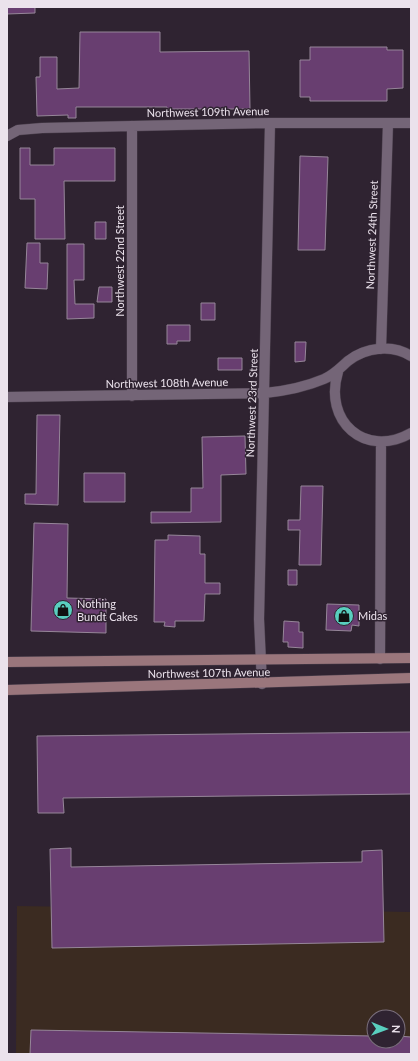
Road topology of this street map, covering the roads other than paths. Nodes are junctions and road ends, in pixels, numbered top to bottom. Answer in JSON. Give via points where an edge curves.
{"nodes":[{"id":1,"x":270,"y":123,"type":"junction"},
{"id":2,"x":388,"y":123,"type":"junction"},
{"id":3,"x":411,"y":123,"type":"edge"},
{"id":4,"x":132,"y":126,"type":"junction"},
{"id":5,"x":7,"y":136,"type":"edge"},
{"id":6,"x":381,"y":349,"type":"junction"},
{"id":7,"x":411,"y":356,"type":"edge"},
{"id":8,"x":338,"y":372,"type":"junction"},
{"id":9,"x":265,"y":393,"type":"junction"},
{"id":10,"x":132,"y":396,"type":"junction"},
{"id":11,"x":7,"y":397,"type":"edge"},
{"id":12,"x":411,"y":432,"type":"edge"},
{"id":13,"x":381,"y":442,"type":"junction"},
{"id":14,"x":411,"y":658,"type":"edge"},
{"id":15,"x":380,"y":659,"type":"junction"},
{"id":16,"x":260,"y":660,"type":"junction"},
{"id":17,"x":7,"y":662,"type":"edge"},
{"id":18,"x":411,"y":678,"type":"edge"},
{"id":19,"x":262,"y":684,"type":"junction"},
{"id":20,"x":7,"y":690,"type":"edge"}],
"edges":[{"from":1,"to":2,"type":"street","name":"Northwest 109th Avenue"},
{"from":1,"to":4,"type":"street","name":"Northwest 109th Avenue"},
{"from":1,"to":9,"type":"street","name":"Northwest 23rd Street"},
{"from":2,"to":3,"type":"street","name":"Northwest 109th Avenue"},
{"from":2,"to":6,"type":"street","name":"Northwest 24th Street"},
{"from":4,"to":5,"type":"street","name":"Northwest 109th Avenue","via":[[23,129]]},
{"from":4,"to":10,"type":"street","name":"Northwest 22nd Street"},
{"from":6,"to":7,"type":"street","name":"Northwest 108th Avenue","via":[[399,350]]},
{"from":6,"to":8,"type":"street","name":"Northwest 108th Avenue","via":[[361,354],[348,361]]},
{"from":8,"to":9,"type":"street","name":"Northwest 108th Avenue","via":[[311,384]]},
{"from":8,"to":13,"type":"street","via":[[334,393],[338,414],[351,430],[360,436]]},
{"from":9,"to":10,"type":"street","name":"Northwest 108th Avenue"},
{"from":9,"to":16,"type":"street","name":"Northwest 23rd Street"},
{"from":10,"to":11,"type":"street","name":"Northwest 108th Avenue"},
{"from":12,"to":13,"type":"street","via":[[392,441]]},
{"from":13,"to":15,"type":"street"},
{"from":14,"to":15,"type":"main road","name":"Northwest 107th Avenue"},
{"from":15,"to":16,"type":"main road","name":"Northwest 107th Avenue"},
{"from":16,"to":17,"type":"main road","name":"Northwest 107th Avenue"},
{"from":16,"to":19,"type":"street","name":"Northwest 23rd Street"},
{"from":18,"to":19,"type":"main road","name":"Northwest 107th Avenue"},
{"from":19,"to":20,"type":"main road","name":"Northwest 107th Avenue"}]}
